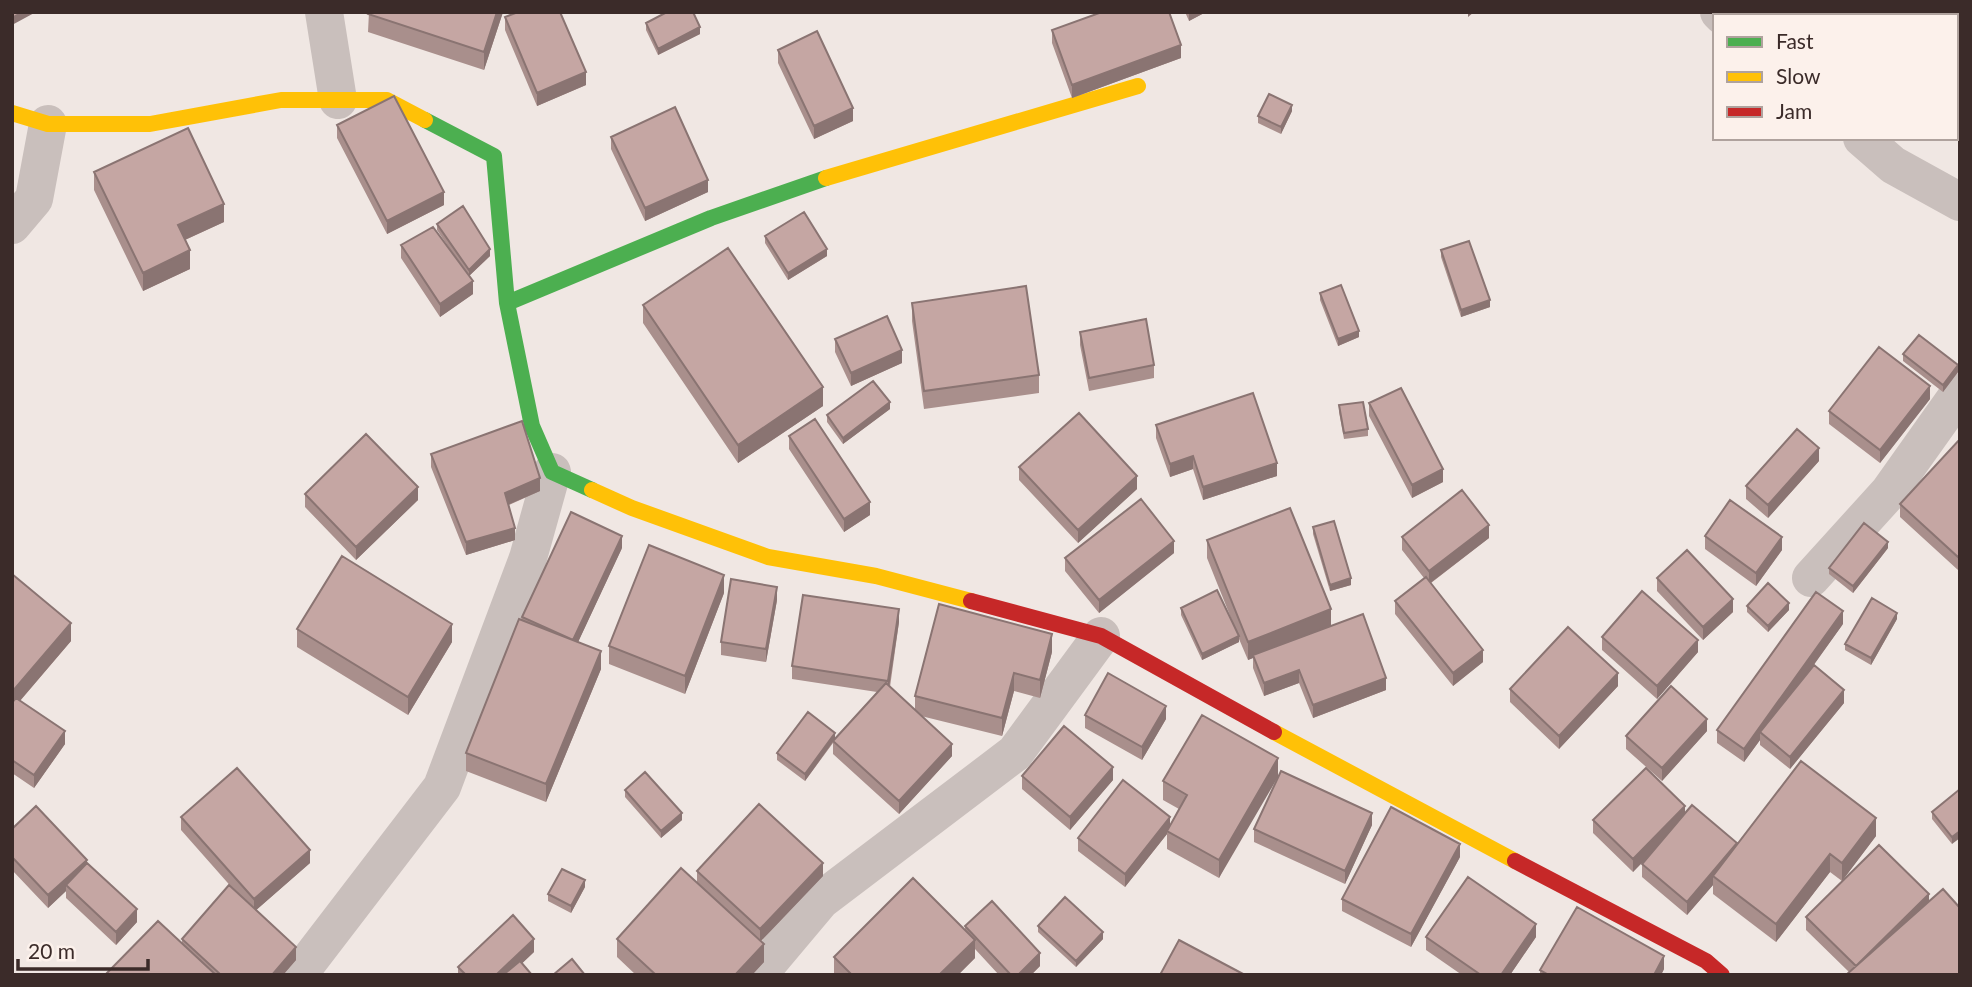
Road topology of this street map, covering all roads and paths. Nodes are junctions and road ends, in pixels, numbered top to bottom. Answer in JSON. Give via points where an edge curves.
{"nodes":[{"id":1,"x":324,"y":12,"type":"edge"},
{"id":2,"x":1138,"y":86,"type":"dead end"},
{"id":3,"x":338,"y":100,"type":"junction"},
{"id":4,"x":12,"y":113,"type":"edge"},
{"id":5,"x":48,"y":124,"type":"junction"},
{"id":6,"x":1865,"y":140,"type":"edge"},
{"id":7,"x":1960,"y":202,"type":"edge"},
{"id":8,"x":12,"y":225,"type":"edge"},
{"id":9,"x":507,"y":303,"type":"junction"},
{"id":10,"x":1960,"y":392,"type":"edge"},
{"id":11,"x":552,"y":472,"type":"junction"},
{"id":12,"x":1811,"y":578,"type":"dead end"},
{"id":13,"x":1101,"y":636,"type":"junction"},
{"id":14,"x":315,"y":967,"type":"edge"},
{"id":15,"x":758,"y":975,"type":"edge"},
{"id":16,"x":1722,"y":975,"type":"edge"}],
"edges":[{"from":1,"to":3,"type":"street"},
{"from":2,"to":9,"type":"street","via":[[793,187]]},
{"from":3,"to":5,"type":"street","via":[[281,100],[150,124]]},
{"from":3,"to":9,"type":"street","via":[[387,100],[494,156]]},
{"from":4,"to":5,"type":"street"},
{"from":5,"to":8,"type":"street","via":[[34,199]]},
{"from":6,"to":7,"type":"street","via":[[1893,165]]},
{"from":9,"to":11,"type":"street","via":[[531,426]]},
{"from":10,"to":12,"type":"street","via":[[1889,492]]},
{"from":11,"to":13,"type":"street","via":[[632,508],[768,557],[876,576]]},
{"from":11,"to":14,"type":"street","via":[[528,558],[443,787]]},
{"from":13,"to":15,"type":"street","via":[[1015,753],[821,900]]},
{"from":13,"to":16,"type":"street","via":[[1381,791],[1706,961]]}]}
